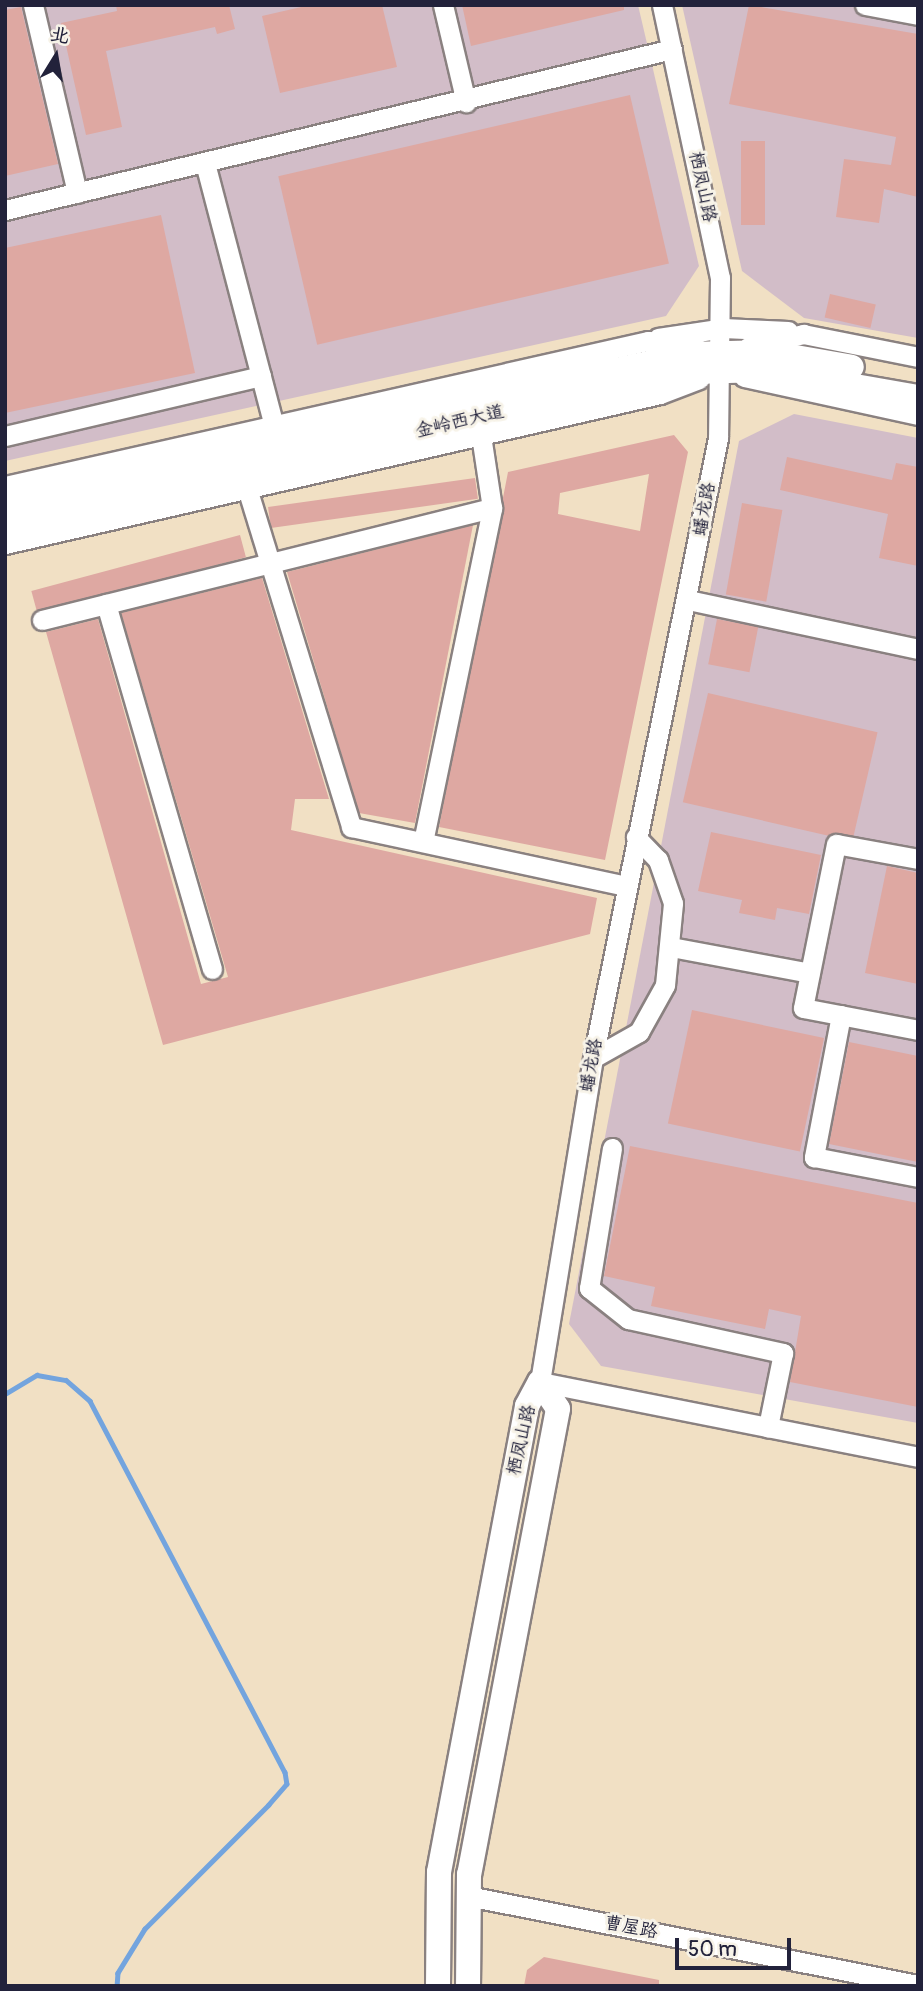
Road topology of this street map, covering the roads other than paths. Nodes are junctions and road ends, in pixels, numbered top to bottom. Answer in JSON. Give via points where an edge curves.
{"nodes":[{"id":1,"x":33,"y":5,"type":"edge"},
{"id":2,"x":443,"y":5,"type":"edge"},
{"id":3,"x":663,"y":5,"type":"edge"},
{"id":4,"x":865,"y":5,"type":"edge"},
{"id":5,"x":918,"y":15,"type":"edge"},
{"id":6,"x":672,"y":50,"type":"junction"},
{"id":7,"x":466,"y":102,"type":"junction"},
{"id":8,"x":205,"y":163,"type":"junction"},
{"id":9,"x":77,"y":193,"type":"junction"},
{"id":10,"x":5,"y":210,"type":"edge"},
{"id":11,"x":918,"y":357,"type":"edge"},
{"id":12,"x":721,"y":360,"type":"junction"},
{"id":13,"x":261,"y":376,"type":"junction"},
{"id":14,"x":918,"y":381,"type":"edge"},
{"id":15,"x":918,"y":397,"type":"edge"},
{"id":16,"x":918,"y":415,"type":"edge"},
{"id":17,"x":274,"y":426,"type":"junction"},
{"id":18,"x":481,"y":435,"type":"junction"},
{"id":19,"x":5,"y":436,"type":"edge"},
{"id":20,"x":5,"y":486,"type":"edge"},
{"id":21,"x":247,"y":488,"type":"junction"},
{"id":22,"x":5,"y":503,"type":"edge"},
{"id":23,"x":492,"y":508,"type":"junction"},
{"id":24,"x":5,"y":524,"type":"edge"},
{"id":25,"x":5,"y":544,"type":"edge"},
{"id":26,"x":270,"y":562,"type":"junction"},
{"id":27,"x":688,"y":600,"type":"junction"},
{"id":28,"x":106,"y":604,"type":"junction"},
{"id":29,"x":42,"y":620,"type":"dead end"},
{"id":30,"x":918,"y":649,"type":"edge"},
{"id":31,"x":636,"y":837,"type":"junction"},
{"id":32,"x":423,"y":842,"type":"junction"},
{"id":33,"x":918,"y":859,"type":"edge"},
{"id":34,"x":627,"y":886,"type":"junction"},
{"id":35,"x":671,"y":947,"type":"junction"},
{"id":36,"x":212,"y":969,"type":"dead end"},
{"id":37,"x":810,"y":973,"type":"junction"},
{"id":38,"x":841,"y":1015,"type":"junction"},
{"id":39,"x":918,"y":1030,"type":"edge"},
{"id":40,"x":593,"y":1058,"type":"junction"},
{"id":41,"x":612,"y":1148,"type":"dead end"},
{"id":42,"x":918,"y":1177,"type":"edge"},
{"id":43,"x":540,"y":1382,"type":"junction"},
{"id":44,"x":768,"y":1427,"type":"junction"},
{"id":45,"x":918,"y":1457,"type":"edge"},
{"id":46,"x":468,"y":1896,"type":"junction"},
{"id":47,"x":918,"y":1985,"type":"edge"},
{"id":48,"x":438,"y":1986,"type":"edge"},
{"id":49,"x":468,"y":1986,"type":"edge"}],
"edges":[{"from":1,"to":9,"type":"street"},
{"from":2,"to":7,"type":"street"},
{"from":3,"to":6,"type":"street","name":"栖凤山路"},
{"from":4,"to":5,"type":"street"},
{"from":6,"to":7,"type":"street"},
{"from":6,"to":12,"type":"street","name":"栖凤山路","via":[[714,245]]},
{"from":7,"to":8,"type":"street"},
{"from":8,"to":9,"type":"street"},
{"from":8,"to":13,"type":"street"},
{"from":9,"to":10,"type":"street"},
{"from":11,"to":12,"type":"street","via":[[803,334]]},
{"from":12,"to":14,"type":"main road","name":"金岭西大道","via":[[801,356]]},
{"from":12,"to":15,"type":"main road","name":"金岭西大道"},
{"from":12,"to":16,"type":"street","via":[[801,393]]},
{"from":12,"to":17,"type":"street","via":[[648,341]]},
{"from":12,"to":18,"type":"street","via":[[660,394]]},
{"from":12,"to":22,"type":"main road","name":"金岭西大道","via":[[636,363]]},
{"from":12,"to":24,"type":"main road","name":"金岭西大道"},
{"from":12,"to":27,"type":"street","name":"蟠龙路","via":[[718,438]]},
{"from":13,"to":17,"type":"street"},
{"from":13,"to":19,"type":"street"},
{"from":17,"to":20,"type":"street"},
{"from":18,"to":21,"type":"street"},
{"from":18,"to":23,"type":"street"},
{"from":21,"to":25,"type":"street"},
{"from":21,"to":26,"type":"street"},
{"from":23,"to":26,"type":"street"},
{"from":23,"to":32,"type":"street"},
{"from":26,"to":28,"type":"street"},
{"from":26,"to":32,"type":"street","via":[[351,827]]},
{"from":27,"to":30,"type":"street"},
{"from":27,"to":31,"type":"street","name":"蟠龙路"},
{"from":28,"to":29,"type":"street"},
{"from":28,"to":36,"type":"street"},
{"from":31,"to":34,"type":"street","name":"蟠龙路"},
{"from":31,"to":35,"type":"street","via":[[670,889]]},
{"from":32,"to":34,"type":"street"},
{"from":33,"to":37,"type":"street","via":[[836,844]]},
{"from":34,"to":40,"type":"street","name":"蟠龙路"},
{"from":35,"to":37,"type":"street"},
{"from":35,"to":40,"type":"street","via":[[665,985],[648,1022],[629,1041]]},
{"from":37,"to":38,"type":"street","via":[[803,1008]]},
{"from":38,"to":39,"type":"street"},
{"from":38,"to":42,"type":"street","via":[[814,1157]]},
{"from":40,"to":43,"type":"street","name":"蟠龙路"},
{"from":41,"to":44,"type":"street","via":[[589,1288],[628,1319],[783,1353]]},
{"from":43,"to":44,"type":"street"},
{"from":43,"to":46,"type":"main road","name":"栖凤山路","via":[[558,1409]]},
{"from":43,"to":48,"type":"main road","name":"栖凤山路","via":[[527,1406],[439,1872]]},
{"from":44,"to":45,"type":"street"},
{"from":46,"to":47,"type":"street","name":"曹屋路"},
{"from":46,"to":49,"type":"main road","name":"栖凤山路"}]}
